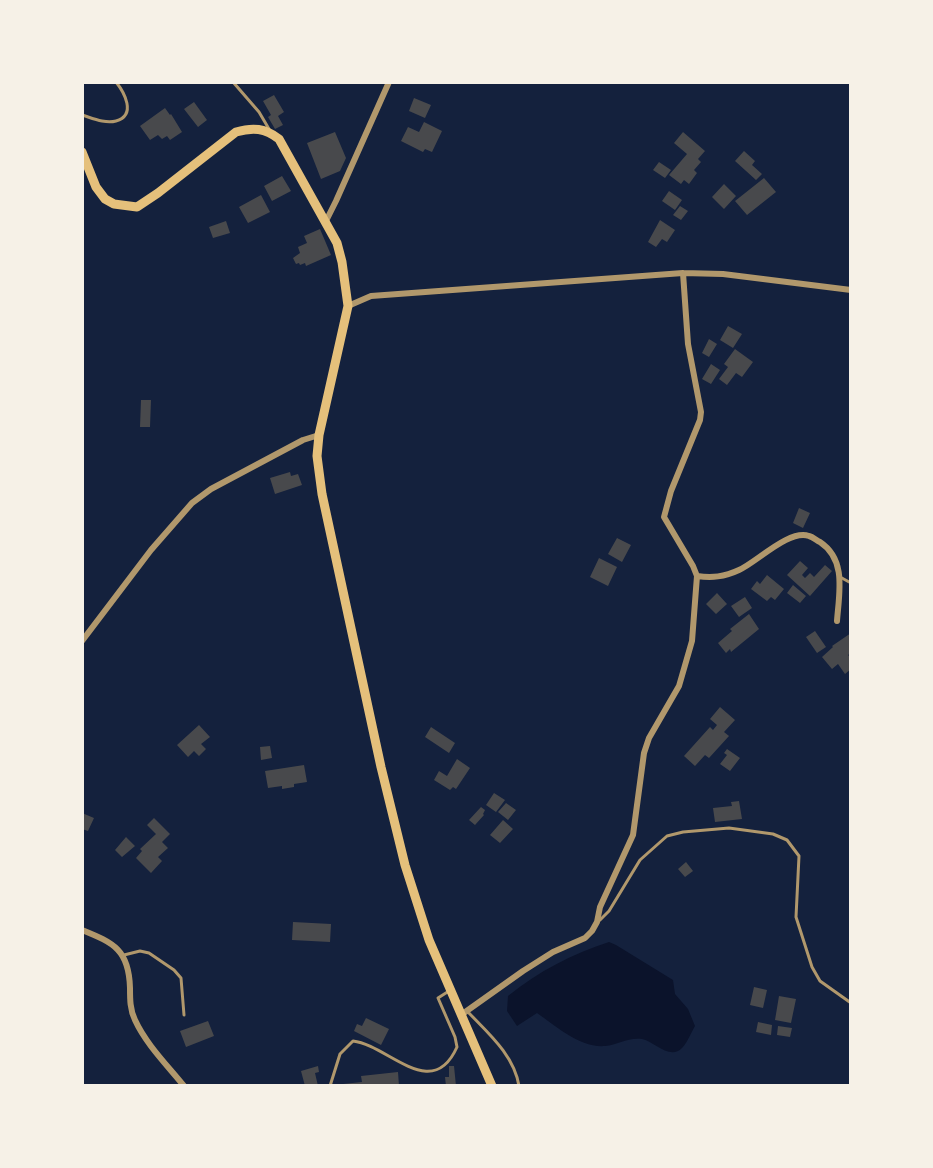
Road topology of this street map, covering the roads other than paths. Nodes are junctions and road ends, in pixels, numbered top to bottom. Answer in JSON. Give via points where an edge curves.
{"nodes":[{"id":1,"x":116,"y":82,"type":"edge"},
{"id":2,"x":233,"y":82,"type":"edge"},
{"id":3,"x":389,"y":82,"type":"edge"},
{"id":4,"x":82,"y":115,"type":"edge"},
{"id":5,"x":271,"y":132,"type":"junction"},
{"id":6,"x":82,"y":152,"type":"edge"},
{"id":7,"x":326,"y":221,"type":"junction"},
{"id":8,"x":683,"y":273,"type":"junction"},
{"id":9,"x":851,"y":290,"type":"edge"},
{"id":10,"x":348,"y":306,"type":"junction"},
{"id":11,"x":319,"y":435,"type":"junction"},
{"id":12,"x":697,"y":576,"type":"junction"},
{"id":13,"x":840,"y":576,"type":"junction"},
{"id":14,"x":851,"y":583,"type":"edge"},
{"id":15,"x":837,"y":621,"type":"dead end"},
{"id":16,"x":82,"y":641,"type":"edge"},
{"id":17,"x":597,"y":922,"type":"junction"},
{"id":18,"x":82,"y":930,"type":"edge"},
{"id":19,"x":122,"y":956,"type":"junction"},
{"id":20,"x":451,"y":991,"type":"junction"},
{"id":21,"x":851,"y":1003,"type":"edge"},
{"id":22,"x":464,"y":1013,"type":"junction"},
{"id":23,"x":184,"y":1015,"type":"dead end"},
{"id":24,"x":184,"y":1086,"type":"edge"},
{"id":25,"x":330,"y":1086,"type":"edge"},
{"id":26,"x":492,"y":1086,"type":"edge"},
{"id":27,"x":519,"y":1086,"type":"edge"}],
"edges":[{"from":1,"to":4,"type":"lane","via":[[126,96],[128,108],[122,117],[105,121]]},
{"from":2,"to":5,"type":"lane"},
{"from":3,"to":7,"type":"street"},
{"from":5,"to":6,"type":"main road","via":[[236,132],[137,207],[105,199]]},
{"from":5,"to":7,"type":"main road"},
{"from":7,"to":10,"type":"main road","via":[[342,262]]},
{"from":8,"to":9,"type":"street"},
{"from":8,"to":10,"type":"street","via":[[371,296]]},
{"from":8,"to":12,"type":"street","via":[[688,344],[701,412],[664,517]]},
{"from":10,"to":11,"type":"main road"},
{"from":11,"to":16,"type":"street","via":[[192,503]]},
{"from":11,"to":20,"type":"main road","via":[[322,494],[381,767],[405,865]]},
{"from":12,"to":13,"type":"street","via":[[717,578],[739,570],[793,536],[808,535],[831,550]]},
{"from":12,"to":17,"type":"street","via":[[692,641],[679,686],[649,738],[633,835]]},
{"from":13,"to":14,"type":"lane"},
{"from":13,"to":15,"type":"street"},
{"from":17,"to":21,"type":"lane","via":[[640,860],[667,836],[729,828],[773,834],[787,840],[799,856],[796,917],[812,967],[820,981]]},
{"from":17,"to":22,"type":"street","via":[[585,938],[553,952]]},
{"from":18,"to":19,"type":"street","via":[[107,940]]},
{"from":19,"to":23,"type":"lane","via":[[149,953],[174,970],[181,978]]},
{"from":19,"to":24,"type":"street","via":[[135,1019]]},
{"from":20,"to":22,"type":"main road"},
{"from":20,"to":25,"type":"lane","via":[[438,998],[457,1047],[448,1062],[423,1072],[353,1041],[340,1054]]},
{"from":22,"to":26,"type":"main road"},
{"from":22,"to":27,"type":"lane","via":[[508,1056]]}]}
